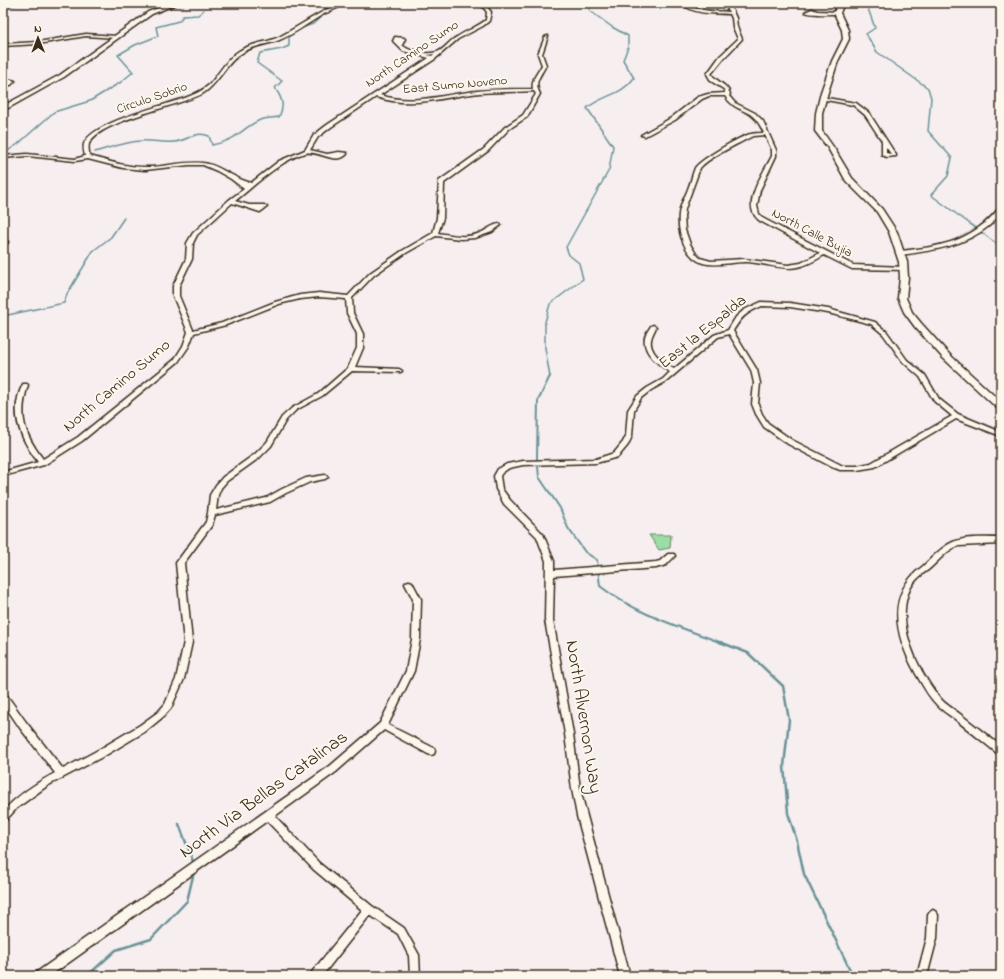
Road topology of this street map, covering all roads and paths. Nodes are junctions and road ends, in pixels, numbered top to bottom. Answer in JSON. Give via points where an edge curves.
{"nodes":[{"id":1,"x":18,"y":3,"type":"edge"},
{"id":2,"x":176,"y":3,"type":"edge"},
{"id":3,"x":344,"y":3,"type":"edge"},
{"id":4,"x":482,"y":3,"type":"edge"},
{"id":5,"x":683,"y":3,"type":"edge"},
{"id":6,"x":727,"y":3,"type":"edge"},
{"id":7,"x":841,"y":3,"type":"edge"},
{"id":8,"x":3,"y":5,"type":"edge"},
{"id":9,"x":816,"y":12,"type":"dead end"},
{"id":10,"x":732,"y":13,"type":"junction"},
{"id":11,"x":837,"y":13,"type":"junction"},
{"id":12,"x":116,"y":37,"type":"junction"},
{"id":13,"x":547,"y":37,"type":"dead end"},
{"id":14,"x":3,"y":45,"type":"edge"},
{"id":15,"x":400,"y":45,"type":"dead end"},
{"id":16,"x":420,"y":54,"type":"junction"},
{"id":17,"x":438,"y":54,"type":"junction"},
{"id":18,"x":433,"y":58,"type":"junction"},
{"id":19,"x":535,"y":90,"type":"junction"},
{"id":20,"x":728,"y":94,"type":"junction"},
{"id":21,"x":377,"y":96,"type":"junction"},
{"id":22,"x":824,"y":98,"type":"junction"},
{"id":23,"x":3,"y":109,"type":"edge"},
{"id":24,"x":643,"y":134,"type":"dead end"},
{"id":25,"x":766,"y":134,"type":"junction"},
{"id":26,"x":884,"y":142,"type":"dead end"},
{"id":27,"x":307,"y":151,"type":"junction"},
{"id":28,"x":328,"y":155,"type":"dead end"},
{"id":29,"x":3,"y":157,"type":"edge"},
{"id":30,"x":88,"y":157,"type":"junction"},
{"id":31,"x":249,"y":187,"type":"junction"},
{"id":32,"x":231,"y":201,"type":"junction"},
{"id":33,"x":250,"y":206,"type":"dead end"},
{"id":34,"x":1001,"y":209,"type":"edge"},
{"id":35,"x":498,"y":225,"type":"dead end"},
{"id":36,"x":435,"y":234,"type":"junction"},
{"id":37,"x":3,"y":240,"type":"edge"},
{"id":38,"x":3,"y":244,"type":"edge"},
{"id":39,"x":823,"y":253,"type":"junction"},
{"id":40,"x":900,"y":253,"type":"junction"},
{"id":41,"x":904,"y":269,"type":"junction"},
{"id":42,"x":349,"y":298,"type":"junction"},
{"id":43,"x":653,"y":327,"type":"dead end"},
{"id":44,"x":730,"y":331,"type":"junction"},
{"id":45,"x":191,"y":332,"type":"junction"},
{"id":46,"x":351,"y":369,"type":"junction"},
{"id":47,"x":400,"y":371,"type":"dead end"},
{"id":48,"x":674,"y":372,"type":"junction"},
{"id":49,"x":25,"y":385,"type":"dead end"},
{"id":50,"x":1001,"y":407,"type":"edge"},
{"id":51,"x":956,"y":416,"type":"junction"},
{"id":52,"x":1001,"y":434,"type":"edge"},
{"id":53,"x":42,"y":463,"type":"junction"},
{"id":54,"x":3,"y":474,"type":"edge"},
{"id":55,"x":497,"y":476,"type":"joint"},
{"id":56,"x":325,"y":477,"type":"dead end"},
{"id":57,"x":212,"y":514,"type":"junction"},
{"id":58,"x":1001,"y":541,"type":"edge"},
{"id":59,"x":671,"y":556,"type":"dead end"},
{"id":60,"x":550,"y":573,"type":"junction"},
{"id":61,"x":409,"y":584,"type":"dead end"},
{"id":62,"x":3,"y":696,"type":"edge"},
{"id":63,"x":383,"y":726,"type":"junction"},
{"id":64,"x":1001,"y":751,"type":"edge"},
{"id":65,"x":431,"y":752,"type":"dead end"},
{"id":66,"x":61,"y":773,"type":"junction"},
{"id":67,"x":269,"y":816,"type":"junction"},
{"id":68,"x":3,"y":817,"type":"edge"},
{"id":69,"x":369,"y":909,"type":"junction"},
{"id":70,"x":933,"y":915,"type":"dead end"},
{"id":71,"x":41,"y":976,"type":"edge"},
{"id":72,"x":316,"y":976,"type":"edge"},
{"id":73,"x":415,"y":976,"type":"edge"},
{"id":74,"x":626,"y":976,"type":"edge"},
{"id":75,"x":922,"y":976,"type":"edge"}],
"edges":[{"from":1,"to":8,"type":"street"},
{"from":2,"to":12,"type":"street","via":[[150,12]]},
{"from":3,"to":30,"type":"street","name":"Circulo Sobrio","via":[[327,10],[280,38],[240,52],[209,86],[198,94],[126,117],[103,130],[87,143]]},
{"from":4,"to":17,"type":"street","name":"North Camino Sumo","via":[[488,12],[488,20],[457,38]]},
{"from":5,"to":10,"type":"street","via":[[694,9]]},
{"from":6,"to":10,"type":"street","name":"North Calle Bujia"},
{"from":7,"to":11,"type":"street"},
{"from":9,"to":11,"type":"street"},
{"from":10,"to":20,"type":"street","name":"North Calle Bujia","via":[[740,39],[709,74],[713,80],[724,86]]},
{"from":11,"to":22,"type":"street","via":[[846,37]]},
{"from":12,"to":14,"type":"street","via":[[86,35],[38,43]]},
{"from":12,"to":23,"type":"street","via":[[62,76]]},
{"from":13,"to":19,"type":"street","via":[[540,54],[544,65],[535,79]]},
{"from":15,"to":16,"type":"street","via":[[404,50]]},
{"from":16,"to":17,"type":"street"},
{"from":16,"to":18,"type":"street"},
{"from":17,"to":18,"type":"street","name":"North Camino Sumo"},
{"from":18,"to":21,"type":"street","name":"North Camino Sumo"},
{"from":19,"to":21,"type":"street","name":"East Sumo Noveno","via":[[470,92],[413,102],[394,101]]},
{"from":19,"to":36,"type":"street","via":[[538,94],[536,100],[524,116],[507,128],[486,150],[441,182],[440,218]]},
{"from":20,"to":24,"type":"street","via":[[700,98],[673,119]]},
{"from":20,"to":25,"type":"street","name":"North Calle Bujia","via":[[733,104],[753,114],[761,122]]},
{"from":21,"to":27,"type":"street","name":"North Camino Sumo","via":[[316,136]]},
{"from":22,"to":26,"type":"street","via":[[854,104],[867,114]]},
{"from":22,"to":40,"type":"street","via":[[818,129],[850,180],[886,218]]},
{"from":25,"to":39,"type":"street","name":"North Calle Bujia","via":[[774,150],[774,156],[757,190],[754,206],[756,214],[762,220]]},
{"from":25,"to":39,"type":"street","via":[[750,135],[700,164],[682,211],[687,247],[698,259],[710,263],[749,260],[791,268],[805,264]]},
{"from":27,"to":28,"type":"street"},
{"from":27,"to":31,"type":"street","via":[[281,162]]},
{"from":29,"to":30,"type":"street","via":[[27,155],[74,160]]},
{"from":30,"to":31,"type":"street","via":[[122,167],[144,169],[203,164],[216,168]]},
{"from":31,"to":32,"type":"street"},
{"from":32,"to":33,"type":"street"},
{"from":32,"to":45,"type":"street","via":[[194,234],[190,243],[189,259],[176,286],[176,296]]},
{"from":34,"to":40,"type":"street","via":[[987,226],[970,236],[931,249]]},
{"from":35,"to":36,"type":"street","via":[[474,238],[461,239]]},
{"from":36,"to":42,"type":"street","via":[[372,274]]},
{"from":37,"to":38,"type":"street"},
{"from":39,"to":41,"type":"street","name":"North Calle Bujia","via":[[852,267]]},
{"from":40,"to":41,"type":"street"},
{"from":41,"to":50,"type":"street","via":[[902,299],[910,314],[928,336]]},
{"from":42,"to":45,"type":"street","via":[[319,295],[300,297],[277,303],[224,324]]},
{"from":42,"to":46,"type":"street","via":[[350,313],[360,334],[360,348]]},
{"from":43,"to":48,"type":"street","via":[[648,339],[650,352]]},
{"from":44,"to":48,"type":"street","name":"East la Espalda","via":[[716,336]]},
{"from":44,"to":51,"type":"street","name":"East la Espalda","via":[[746,311],[761,304],[828,311],[873,323],[885,333],[905,361],[923,376],[936,400]]},
{"from":44,"to":51,"type":"street","via":[[754,370],[757,383],[755,404],[766,425],[790,442],[842,468],[873,465]]},
{"from":45,"to":53,"type":"street","name":"North Camino Sumo","via":[[176,361],[81,439]]},
{"from":46,"to":47,"type":"street"},
{"from":46,"to":57,"type":"street","via":[[320,395],[294,409],[284,419],[269,444],[225,479],[214,495]]},
{"from":48,"to":55,"type":"street","name":"East la Espalda","via":[[639,397],[631,410],[629,436],[616,454],[596,461],[523,463],[507,466],[500,470]]},
{"from":49,"to":53,"type":"street","via":[[20,396],[22,432]]},
{"from":51,"to":52,"type":"street","name":"East la Espalda"},
{"from":53,"to":54,"type":"street","name":"North Camino Sumo"},
{"from":55,"to":60,"type":"street","name":"North Alvernon Way","via":[[499,489],[507,502],[540,536],[549,557]]},
{"from":56,"to":57,"type":"street","via":[[308,480],[268,500]]},
{"from":57,"to":66,"type":"street","via":[[209,523],[180,564],[188,642],[180,679],[168,706],[143,728]]},
{"from":58,"to":64,"type":"street","via":[[954,544],[923,569],[908,586],[901,617],[905,641],[913,662],[934,696]]},
{"from":59,"to":60,"type":"street","via":[[656,565]]},
{"from":60,"to":74,"type":"street","name":"North Alvernon Way","via":[[549,620],[576,789]]},
{"from":61,"to":63,"type":"street","name":"North Via Bellas Catalinas","via":[[417,599],[416,639],[410,671]]},
{"from":62,"to":66,"type":"street"},
{"from":63,"to":65,"type":"street"},
{"from":63,"to":67,"type":"street","name":"North Via Bellas Catalinas","via":[[333,769]]},
{"from":66,"to":68,"type":"street","via":[[20,801]]},
{"from":67,"to":69,"type":"street","via":[[316,866]]},
{"from":67,"to":71,"type":"street","name":"North Via Bellas Catalinas"},
{"from":69,"to":72,"type":"street"},
{"from":69,"to":73,"type":"street","via":[[401,932],[414,955]]},
{"from":70,"to":75,"type":"street","via":[[932,938]]}]}
